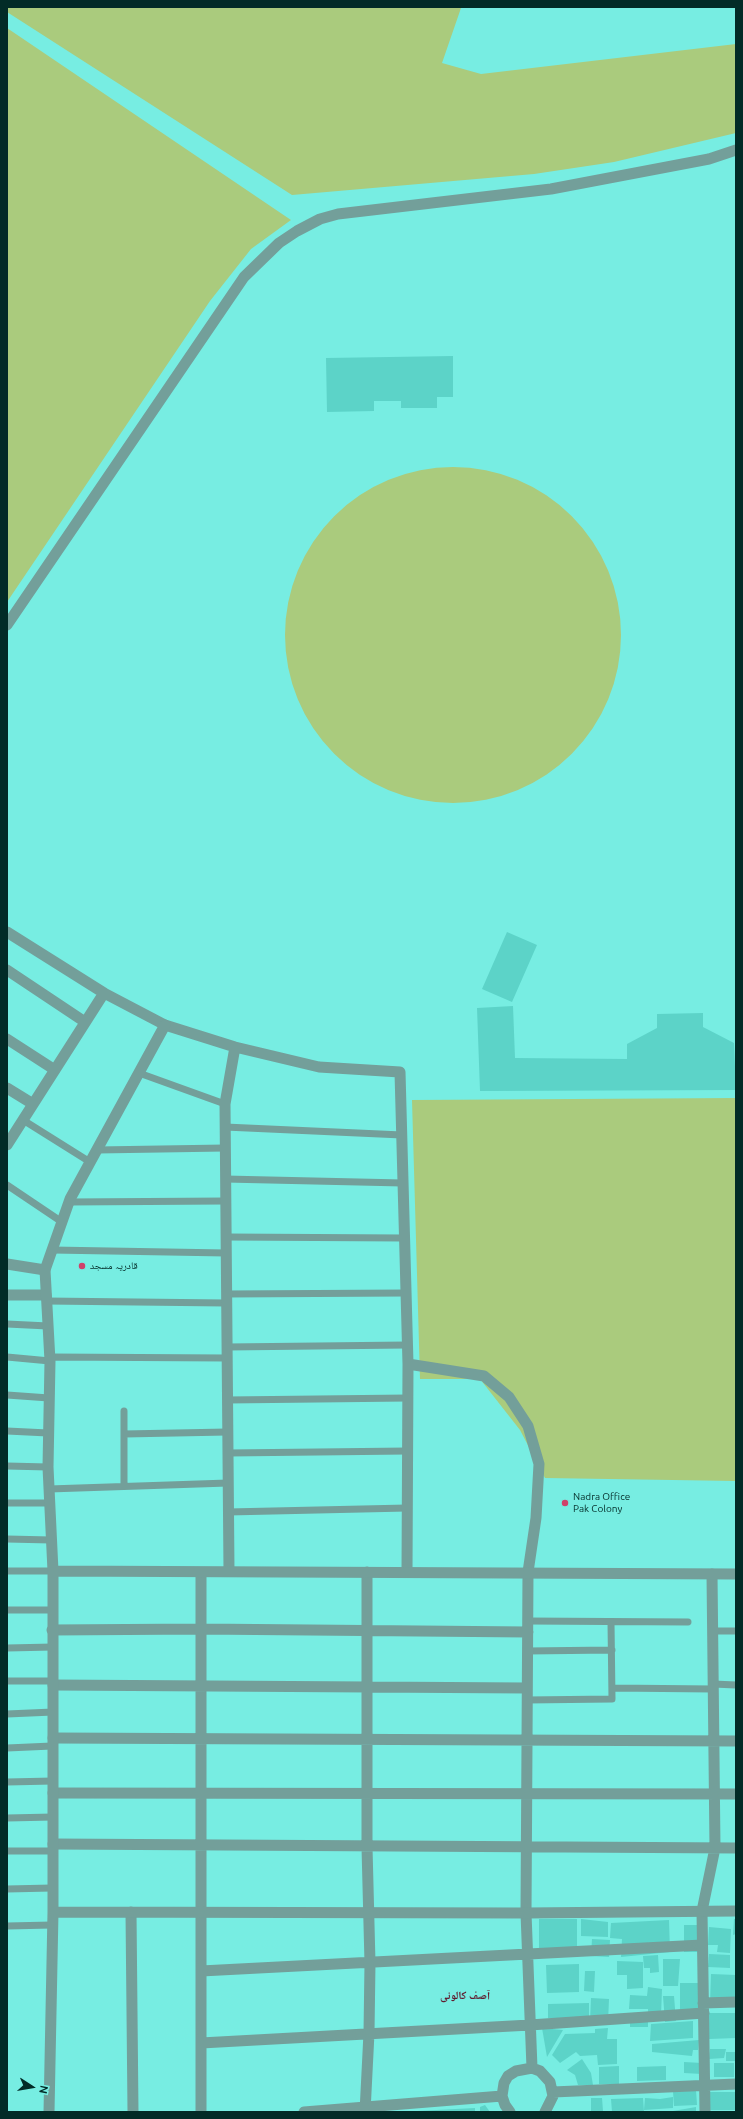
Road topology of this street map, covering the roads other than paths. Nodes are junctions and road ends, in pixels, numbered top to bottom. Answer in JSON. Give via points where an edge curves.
{"nodes":[{"id":1,"x":736,"y":150,"type":"edge"},
{"id":2,"x":7,"y":625,"type":"edge"},
{"id":3,"x":7,"y":932,"type":"edge"},
{"id":4,"x":7,"y":970,"type":"edge"},
{"id":5,"x":104,"y":993,"type":"junction"},
{"id":6,"x":85,"y":1022,"type":"junction"},
{"id":7,"x":165,"y":1025,"type":"junction"},
{"id":8,"x":7,"y":1039,"type":"edge"},
{"id":9,"x":235,"y":1047,"type":"junction"},
{"id":10,"x":55,"y":1070,"type":"junction"},
{"id":11,"x":139,"y":1073,"type":"junction"},
{"id":12,"x":7,"y":1088,"type":"edge"},
{"id":13,"x":33,"y":1104,"type":"junction"},
{"id":14,"x":225,"y":1104,"type":"junction"},
{"id":15,"x":23,"y":1120,"type":"junction"},
{"id":16,"x":225,"y":1127,"type":"junction"},
{"id":17,"x":402,"y":1135,"type":"junction"},
{"id":18,"x":8,"y":1140,"type":"edge"},
{"id":19,"x":225,"y":1148,"type":"junction"},
{"id":20,"x":97,"y":1150,"type":"junction"},
{"id":21,"x":90,"y":1162,"type":"junction"},
{"id":22,"x":225,"y":1179,"type":"junction"},
{"id":23,"x":403,"y":1183,"type":"junction"},
{"id":24,"x":7,"y":1186,"type":"edge"},
{"id":25,"x":225,"y":1201,"type":"junction"},
{"id":26,"x":69,"y":1202,"type":"junction"},
{"id":27,"x":62,"y":1222,"type":"junction"},
{"id":28,"x":226,"y":1237,"type":"junction"},
{"id":29,"x":404,"y":1238,"type":"junction"},
{"id":30,"x":52,"y":1250,"type":"junction"},
{"id":31,"x":226,"y":1253,"type":"junction"},
{"id":32,"x":7,"y":1264,"type":"edge"},
{"id":33,"x":45,"y":1270,"type":"junction"},
{"id":34,"x":406,"y":1292,"type":"junction"},
{"id":35,"x":7,"y":1295,"type":"edge"},
{"id":36,"x":46,"y":1298,"type":"junction"},
{"id":37,"x":226,"y":1299,"type":"junction"},
{"id":38,"x":7,"y":1324,"type":"edge"},
{"id":39,"x":48,"y":1326,"type":"junction"},
{"id":40,"x":407,"y":1345,"type":"junction"},
{"id":41,"x":227,"y":1352,"type":"junction"},
{"id":42,"x":7,"y":1357,"type":"edge"},
{"id":43,"x":50,"y":1359,"type":"junction"},
{"id":44,"x":408,"y":1364,"type":"junction"},
{"id":45,"x":7,"y":1395,"type":"edge"},
{"id":46,"x":48,"y":1398,"type":"junction"},
{"id":47,"x":408,"y":1398,"type":"junction"},
{"id":48,"x":227,"y":1400,"type":"junction"},
{"id":49,"x":124,"y":1411,"type":"dead end"},
{"id":50,"x":7,"y":1431,"type":"edge"},
{"id":51,"x":228,"y":1432,"type":"junction"},
{"id":52,"x":48,"y":1433,"type":"junction"},
{"id":53,"x":124,"y":1434,"type":"junction"},
{"id":54,"x":407,"y":1451,"type":"junction"},
{"id":55,"x":228,"y":1453,"type":"junction"},
{"id":56,"x":7,"y":1466,"type":"edge"},
{"id":57,"x":48,"y":1467,"type":"junction"},
{"id":58,"x":228,"y":1483,"type":"junction"},
{"id":59,"x":124,"y":1486,"type":"junction"},
{"id":60,"x":49,"y":1489,"type":"junction"},
{"id":61,"x":7,"y":1503,"type":"edge"},
{"id":62,"x":50,"y":1504,"type":"junction"},
{"id":63,"x":407,"y":1508,"type":"junction"},
{"id":64,"x":228,"y":1512,"type":"junction"},
{"id":65,"x":7,"y":1538,"type":"edge"},
{"id":66,"x":51,"y":1540,"type":"junction"},
{"id":67,"x":7,"y":1571,"type":"edge"},
{"id":68,"x":52,"y":1571,"type":"junction"},
{"id":69,"x":229,"y":1571,"type":"junction"},
{"id":70,"x":367,"y":1572,"type":"junction"},
{"id":71,"x":406,"y":1572,"type":"junction"},
{"id":72,"x":528,"y":1572,"type":"junction"},
{"id":73,"x":201,"y":1573,"type":"junction"},
{"id":74,"x":712,"y":1574,"type":"junction"},
{"id":75,"x":736,"y":1574,"type":"edge"},
{"id":76,"x":7,"y":1610,"type":"edge"},
{"id":77,"x":52,"y":1610,"type":"junction"},
{"id":78,"x":611,"y":1622,"type":"junction"},
{"id":79,"x":688,"y":1622,"type":"dead end"},
{"id":80,"x":528,"y":1627,"type":"junction"},
{"id":81,"x":201,"y":1629,"type":"junction"},
{"id":82,"x":52,"y":1630,"type":"junction"},
{"id":83,"x":367,"y":1630,"type":"junction"},
{"id":84,"x":713,"y":1631,"type":"junction"},
{"id":85,"x":736,"y":1631,"type":"edge"},
{"id":86,"x":53,"y":1647,"type":"junction"},
{"id":87,"x":7,"y":1648,"type":"edge"},
{"id":88,"x":612,"y":1650,"type":"junction"},
{"id":89,"x":527,"y":1651,"type":"junction"},
{"id":90,"x":7,"y":1681,"type":"edge"},
{"id":91,"x":53,"y":1683,"type":"junction"},
{"id":92,"x":736,"y":1685,"type":"edge"},
{"id":93,"x":201,"y":1686,"type":"junction"},
{"id":94,"x":713,"y":1687,"type":"junction"},
{"id":95,"x":366,"y":1688,"type":"junction"},
{"id":96,"x":527,"y":1688,"type":"junction"},
{"id":97,"x":612,"y":1688,"type":"junction"},
{"id":98,"x":527,"y":1700,"type":"junction"},
{"id":99,"x":53,"y":1712,"type":"junction"},
{"id":100,"x":7,"y":1714,"type":"edge"},
{"id":101,"x":201,"y":1739,"type":"junction"},
{"id":102,"x":366,"y":1740,"type":"junction"},
{"id":103,"x":527,"y":1741,"type":"junction"},
{"id":104,"x":713,"y":1741,"type":"junction"},
{"id":105,"x":736,"y":1741,"type":"edge"},
{"id":106,"x":53,"y":1742,"type":"junction"},
{"id":107,"x":7,"y":1748,"type":"edge"},
{"id":108,"x":53,"y":1781,"type":"junction"},
{"id":109,"x":7,"y":1782,"type":"edge"},
{"id":110,"x":53,"y":1793,"type":"junction"},
{"id":111,"x":201,"y":1793,"type":"junction"},
{"id":112,"x":367,"y":1793,"type":"junction"},
{"id":113,"x":526,"y":1793,"type":"junction"},
{"id":114,"x":715,"y":1794,"type":"junction"},
{"id":115,"x":736,"y":1794,"type":"edge"},
{"id":116,"x":53,"y":1816,"type":"junction"},
{"id":117,"x":7,"y":1818,"type":"edge"},
{"id":118,"x":202,"y":1846,"type":"junction"},
{"id":119,"x":52,"y":1847,"type":"junction"},
{"id":120,"x":367,"y":1847,"type":"junction"},
{"id":121,"x":527,"y":1848,"type":"junction"},
{"id":122,"x":715,"y":1848,"type":"junction"},
{"id":123,"x":736,"y":1848,"type":"edge"},
{"id":124,"x":7,"y":1851,"type":"edge"},
{"id":125,"x":52,"y":1888,"type":"junction"},
{"id":126,"x":7,"y":1889,"type":"edge"},
{"id":127,"x":702,"y":1911,"type":"junction"},
{"id":128,"x":736,"y":1911,"type":"edge"},
{"id":129,"x":53,"y":1912,"type":"junction"},
{"id":130,"x":131,"y":1912,"type":"junction"},
{"id":131,"x":202,"y":1912,"type":"junction"},
{"id":132,"x":369,"y":1912,"type":"junction"},
{"id":133,"x":526,"y":1913,"type":"junction"},
{"id":134,"x":52,"y":1925,"type":"junction"},
{"id":135,"x":7,"y":1926,"type":"edge"},
{"id":136,"x":702,"y":1945,"type":"junction"},
{"id":137,"x":527,"y":1954,"type":"junction"},
{"id":138,"x":370,"y":1962,"type":"junction"},
{"id":139,"x":201,"y":1971,"type":"junction"},
{"id":140,"x":736,"y":2002,"type":"edge"},
{"id":141,"x":704,"y":2008,"type":"junction"},
{"id":142,"x":530,"y":2025,"type":"junction"},
{"id":143,"x":369,"y":2033,"type":"junction"},
{"id":144,"x":201,"y":2043,"type":"junction"},
{"id":145,"x":532,"y":2068,"type":"junction"},
{"id":146,"x":736,"y":2084,"type":"edge"},
{"id":147,"x":705,"y":2086,"type":"junction"},
{"id":148,"x":553,"y":2092,"type":"junction"},
{"id":149,"x":502,"y":2096,"type":"junction"},
{"id":150,"x":365,"y":2110,"type":"edge"},
{"id":151,"x":49,"y":2112,"type":"edge"},
{"id":152,"x":133,"y":2112,"type":"edge"},
{"id":153,"x":201,"y":2112,"type":"edge"},
{"id":154,"x":304,"y":2112,"type":"edge"},
{"id":155,"x":510,"y":2112,"type":"edge"},
{"id":156,"x":545,"y":2112,"type":"edge"},
{"id":157,"x":705,"y":2112,"type":"edge"}],
"edges":[{"from":1,"to":2,"type":"street","via":[[709,159],[551,188],[338,214],[320,219],[279,243],[244,278]]},
{"from":3,"to":5,"type":"street"},
{"from":4,"to":6,"type":"street"},
{"from":5,"to":6,"type":"street"},
{"from":5,"to":7,"type":"street"},
{"from":6,"to":10,"type":"street"},
{"from":7,"to":9,"type":"street"},
{"from":7,"to":11,"type":"street"},
{"from":8,"to":10,"type":"street"},
{"from":9,"to":14,"type":"street"},
{"from":9,"to":17,"type":"street","via":[[319,1067],[400,1072]]},
{"from":10,"to":13,"type":"street"},
{"from":11,"to":14,"type":"lane"},
{"from":11,"to":20,"type":"street"},
{"from":12,"to":13,"type":"street"},
{"from":13,"to":15,"type":"street"},
{"from":14,"to":16,"type":"street"},
{"from":15,"to":18,"type":"street"},
{"from":15,"to":21,"type":"lane"},
{"from":16,"to":17,"type":"lane"},
{"from":16,"to":19,"type":"street"},
{"from":17,"to":23,"type":"street"},
{"from":19,"to":20,"type":"lane"},
{"from":19,"to":22,"type":"street"},
{"from":20,"to":21,"type":"street"},
{"from":21,"to":26,"type":"street"},
{"from":22,"to":23,"type":"lane"},
{"from":22,"to":25,"type":"street"},
{"from":23,"to":29,"type":"street"},
{"from":24,"to":27,"type":"lane"},
{"from":25,"to":26,"type":"lane"},
{"from":25,"to":28,"type":"street"},
{"from":26,"to":27,"type":"street"},
{"from":27,"to":30,"type":"street"},
{"from":28,"to":29,"type":"lane"},
{"from":28,"to":31,"type":"street"},
{"from":29,"to":34,"type":"street"},
{"from":30,"to":31,"type":"lane"},
{"from":30,"to":33,"type":"street"},
{"from":31,"to":37,"type":"street"},
{"from":32,"to":33,"type":"street"},
{"from":33,"to":36,"type":"street"},
{"from":34,"to":37,"type":"lane"},
{"from":34,"to":40,"type":"street"},
{"from":35,"to":36,"type":"street"},
{"from":36,"to":37,"type":"lane"},
{"from":36,"to":39,"type":"street"},
{"from":37,"to":41,"type":"street"},
{"from":38,"to":39,"type":"lane"},
{"from":39,"to":43,"type":"street"},
{"from":40,"to":41,"type":"lane"},
{"from":40,"to":44,"type":"street"},
{"from":41,"to":43,"type":"lane"},
{"from":41,"to":48,"type":"street"},
{"from":42,"to":43,"type":"lane"},
{"from":43,"to":46,"type":"street"},
{"from":44,"to":47,"type":"street"},
{"from":44,"to":72,"type":"street","via":[[484,1376],[508,1397],[528,1426],[539,1464],[536,1518]]},
{"from":45,"to":46,"type":"lane"},
{"from":46,"to":52,"type":"street"},
{"from":47,"to":48,"type":"lane"},
{"from":47,"to":54,"type":"street"},
{"from":48,"to":51,"type":"street"},
{"from":49,"to":53,"type":"lane"},
{"from":50,"to":52,"type":"lane"},
{"from":51,"to":53,"type":"lane"},
{"from":51,"to":55,"type":"street"},
{"from":52,"to":57,"type":"street"},
{"from":53,"to":59,"type":"lane"},
{"from":54,"to":55,"type":"lane"},
{"from":54,"to":63,"type":"street"},
{"from":55,"to":58,"type":"street"},
{"from":56,"to":57,"type":"lane"},
{"from":57,"to":60,"type":"street"},
{"from":58,"to":59,"type":"lane"},
{"from":58,"to":64,"type":"street"},
{"from":59,"to":60,"type":"lane"},
{"from":60,"to":62,"type":"street"},
{"from":61,"to":62,"type":"lane"},
{"from":62,"to":66,"type":"street"},
{"from":63,"to":64,"type":"lane"},
{"from":63,"to":71,"type":"street"},
{"from":64,"to":69,"type":"street"},
{"from":65,"to":66,"type":"lane"},
{"from":66,"to":68,"type":"street"},
{"from":67,"to":68,"type":"lane"},
{"from":68,"to":73,"type":"street"},
{"from":68,"to":77,"type":"street"},
{"from":69,"to":70,"type":"street"},
{"from":69,"to":73,"type":"street"},
{"from":70,"to":71,"type":"street"},
{"from":70,"to":83,"type":"street"},
{"from":71,"to":72,"type":"street"},
{"from":72,"to":74,"type":"street"},
{"from":72,"to":80,"type":"street"},
{"from":73,"to":81,"type":"street"},
{"from":74,"to":75,"type":"street"},
{"from":74,"to":84,"type":"street"},
{"from":76,"to":77,"type":"lane"},
{"from":77,"to":82,"type":"street"},
{"from":78,"to":79,"type":"lane"},
{"from":78,"to":80,"type":"lane"},
{"from":78,"to":88,"type":"lane"},
{"from":80,"to":83,"type":"street"},
{"from":80,"to":89,"type":"street"},
{"from":81,"to":82,"type":"street"},
{"from":81,"to":83,"type":"street"},
{"from":81,"to":93,"type":"street"},
{"from":82,"to":86,"type":"street"},
{"from":83,"to":95,"type":"street"},
{"from":84,"to":85,"type":"lane"},
{"from":84,"to":94,"type":"street"},
{"from":86,"to":87,"type":"lane"},
{"from":86,"to":91,"type":"street"},
{"from":88,"to":89,"type":"lane"},
{"from":88,"to":97,"type":"lane"},
{"from":89,"to":96,"type":"street"},
{"from":90,"to":91,"type":"lane"},
{"from":91,"to":93,"type":"street"},
{"from":91,"to":99,"type":"street"},
{"from":92,"to":94,"type":"lane"},
{"from":93,"to":95,"type":"street"},
{"from":93,"to":101,"type":"street"},
{"from":94,"to":97,"type":"lane"},
{"from":94,"to":104,"type":"street"},
{"from":95,"to":96,"type":"street"},
{"from":95,"to":102,"type":"street"},
{"from":96,"to":98,"type":"street"},
{"from":97,"to":98,"type":"lane","via":[[612,1699]]},
{"from":98,"to":103,"type":"street"},
{"from":99,"to":100,"type":"lane"},
{"from":99,"to":106,"type":"street"},
{"from":101,"to":102,"type":"street"},
{"from":101,"to":106,"type":"street"},
{"from":101,"to":111,"type":"street"},
{"from":102,"to":103,"type":"street"},
{"from":102,"to":112,"type":"street"},
{"from":103,"to":104,"type":"street"},
{"from":103,"to":113,"type":"street"},
{"from":104,"to":105,"type":"street"},
{"from":104,"to":114,"type":"street"},
{"from":106,"to":107,"type":"lane"},
{"from":106,"to":108,"type":"street"},
{"from":108,"to":109,"type":"lane"},
{"from":108,"to":110,"type":"street"},
{"from":110,"to":111,"type":"street"},
{"from":110,"to":116,"type":"street"},
{"from":111,"to":112,"type":"street"},
{"from":111,"to":118,"type":"street"},
{"from":112,"to":113,"type":"street"},
{"from":112,"to":120,"type":"street"},
{"from":113,"to":114,"type":"street"},
{"from":113,"to":121,"type":"street"},
{"from":114,"to":115,"type":"street"},
{"from":114,"to":122,"type":"street"},
{"from":116,"to":117,"type":"lane"},
{"from":116,"to":119,"type":"street"},
{"from":118,"to":119,"type":"street"},
{"from":118,"to":120,"type":"street"},
{"from":118,"to":131,"type":"street"},
{"from":119,"to":124,"type":"lane"},
{"from":119,"to":125,"type":"street"},
{"from":120,"to":121,"type":"street"},
{"from":120,"to":132,"type":"street"},
{"from":121,"to":122,"type":"street"},
{"from":121,"to":133,"type":"street"},
{"from":122,"to":123,"type":"street"},
{"from":122,"to":127,"type":"street"},
{"from":125,"to":126,"type":"lane"},
{"from":125,"to":129,"type":"street"},
{"from":127,"to":128,"type":"street"},
{"from":127,"to":133,"type":"street"},
{"from":127,"to":136,"type":"street"},
{"from":129,"to":130,"type":"street"},
{"from":129,"to":134,"type":"street"},
{"from":130,"to":131,"type":"street"},
{"from":130,"to":152,"type":"street"},
{"from":131,"to":132,"type":"street"},
{"from":131,"to":139,"type":"street"},
{"from":132,"to":133,"type":"street"},
{"from":132,"to":138,"type":"street"},
{"from":133,"to":137,"type":"street"},
{"from":134,"to":135,"type":"lane"},
{"from":134,"to":151,"type":"street"},
{"from":136,"to":137,"type":"street"},
{"from":136,"to":141,"type":"street"},
{"from":137,"to":138,"type":"street"},
{"from":137,"to":142,"type":"street"},
{"from":138,"to":139,"type":"street"},
{"from":138,"to":143,"type":"street"},
{"from":139,"to":144,"type":"street"},
{"from":140,"to":141,"type":"street"},
{"from":141,"to":142,"type":"street"},
{"from":141,"to":147,"type":"street"},
{"from":142,"to":143,"type":"street"},
{"from":142,"to":145,"type":"street"},
{"from":143,"to":144,"type":"street"},
{"from":143,"to":150,"type":"street"},
{"from":144,"to":153,"type":"street"},
{"from":145,"to":148,"type":"street","via":[[545,2074]]},
{"from":145,"to":149,"type":"street","via":[[516,2071],[508,2076]]},
{"from":146,"to":147,"type":"street"},
{"from":147,"to":148,"type":"street"},
{"from":147,"to":157,"type":"street"},
{"from":148,"to":156,"type":"street","via":[[550,2105]]},
{"from":149,"to":150,"type":"street"},
{"from":149,"to":155,"type":"street","via":[[504,2105]]},
{"from":150,"to":154,"type":"street"}]}
